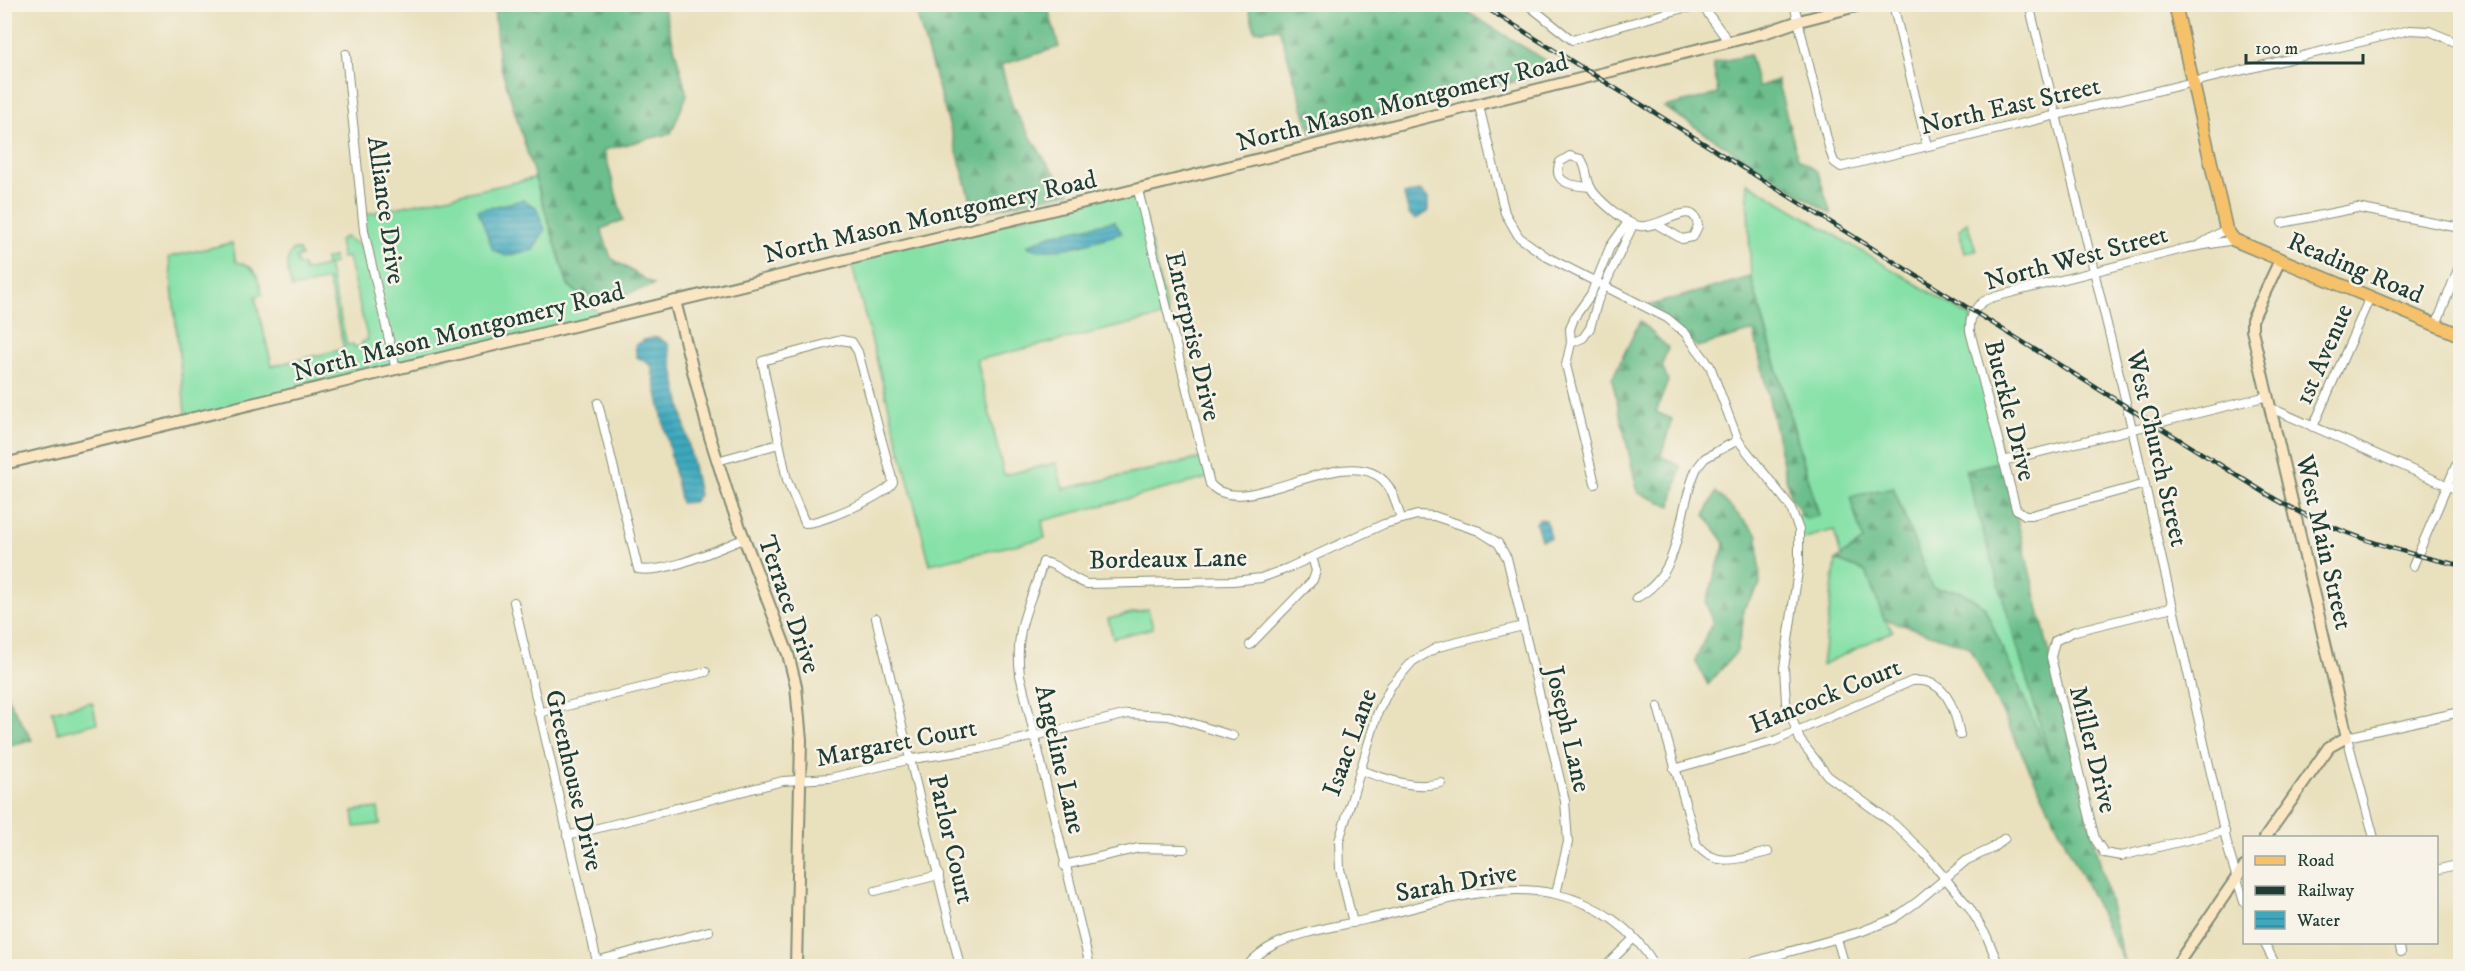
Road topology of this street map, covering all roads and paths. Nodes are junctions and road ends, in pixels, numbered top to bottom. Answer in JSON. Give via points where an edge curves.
{"nodes":[{"id":1,"x":1527,"y":4,"type":"edge"},
{"id":2,"x":1696,"y":4,"type":"edge"},
{"id":3,"x":1794,"y":4,"type":"edge"},
{"id":4,"x":1864,"y":4,"type":"edge"},
{"id":5,"x":1893,"y":4,"type":"edge"},
{"id":6,"x":2029,"y":4,"type":"edge"},
{"id":7,"x":2175,"y":4,"type":"edge"},
{"id":8,"x":1706,"y":8,"type":"junction"},
{"id":9,"x":1800,"y":21,"type":"junction"},
{"id":10,"x":1728,"y":42,"type":"junction"},
{"id":11,"x":2460,"y":45,"type":"edge"},
{"id":12,"x":346,"y":54,"type":"dead end"},
{"id":13,"x":2193,"y":83,"type":"junction"},
{"id":14,"x":1479,"y":106,"type":"junction"},
{"id":15,"x":2056,"y":116,"type":"junction"},
{"id":16,"x":1927,"y":146,"type":"junction"},
{"id":17,"x":1590,"y":187,"type":"junction"},
{"id":18,"x":1138,"y":189,"type":"junction"},
{"id":19,"x":1630,"y":223,"type":"junction"},
{"id":20,"x":2282,"y":223,"type":"dead end"},
{"id":21,"x":1658,"y":225,"type":"junction"},
{"id":22,"x":2460,"y":228,"type":"edge"},
{"id":23,"x":2226,"y":229,"type":"junction"},
{"id":24,"x":2234,"y":240,"type":"junction"},
{"id":25,"x":2197,"y":247,"type":"junction"},
{"id":26,"x":2280,"y":260,"type":"junction"},
{"id":27,"x":2460,"y":264,"type":"edge"},
{"id":28,"x":2094,"y":272,"type":"junction"},
{"id":29,"x":1601,"y":284,"type":"junction"},
{"id":30,"x":2370,"y":297,"type":"junction"},
{"id":31,"x":675,"y":301,"type":"junction"},
{"id":32,"x":1971,"y":317,"type":"joint"},
{"id":33,"x":2436,"y":325,"type":"junction"},
{"id":34,"x":2460,"y":335,"type":"edge"},
{"id":35,"x":1571,"y":343,"type":"junction"},
{"id":36,"x":396,"y":370,"type":"junction"},
{"id":37,"x":2270,"y":402,"type":"junction"},
{"id":38,"x":598,"y":403,"type":"dead end"},
{"id":39,"x":2313,"y":427,"type":"junction"},
{"id":40,"x":2132,"y":431,"type":"junction"},
{"id":41,"x":1738,"y":440,"type":"junction"},
{"id":42,"x":779,"y":444,"type":"junction"},
{"id":43,"x":2460,"y":456,"type":"edge"},
{"id":44,"x":717,"y":461,"type":"junction"},
{"id":45,"x":2002,"y":461,"type":"junction"},
{"id":46,"x":4,"y":464,"type":"edge"},
{"id":47,"x":1595,"y":484,"type":"dead end"},
{"id":48,"x":2145,"y":484,"type":"junction"},
{"id":49,"x":2448,"y":485,"type":"junction"},
{"id":50,"x":2460,"y":491,"type":"edge"},
{"id":51,"x":1401,"y":518,"type":"junction"},
{"id":52,"x":744,"y":538,"type":"junction"},
{"id":53,"x":1312,"y":557,"type":"junction"},
{"id":54,"x":1043,"y":562,"type":"joint"},
{"id":55,"x":2413,"y":566,"type":"dead end"},
{"id":56,"x":1511,"y":576,"type":"joint"},
{"id":57,"x":1636,"y":598,"type":"dead end"},
{"id":58,"x":514,"y":602,"type":"dead end"},
{"id":59,"x":2174,"y":607,"type":"junction"},
{"id":60,"x":876,"y":618,"type":"dead end"},
{"id":61,"x":1523,"y":626,"type":"junction"},
{"id":62,"x":1250,"y":645,"type":"dead end"},
{"id":63,"x":706,"y":672,"type":"dead end"},
{"id":64,"x":1658,"y":706,"type":"dead end"},
{"id":65,"x":2460,"y":712,"type":"edge"},
{"id":66,"x":538,"y":713,"type":"junction"},
{"id":67,"x":1796,"y":732,"type":"junction"},
{"id":68,"x":1960,"y":735,"type":"dead end"},
{"id":69,"x":1033,"y":736,"type":"junction"},
{"id":70,"x":1233,"y":736,"type":"dead end"},
{"id":71,"x":2347,"y":737,"type":"junction"},
{"id":72,"x":912,"y":759,"type":"junction"},
{"id":73,"x":1674,"y":769,"type":"junction"},
{"id":74,"x":1360,"y":770,"type":"junction"},
{"id":75,"x":800,"y":780,"type":"junction"},
{"id":76,"x":1441,"y":783,"type":"dead end"},
{"id":77,"x":2225,"y":831,"type":"junction"},
{"id":78,"x":567,"y":836,"type":"junction"},
{"id":79,"x":2266,"y":836,"type":"edge"},
{"id":80,"x":2374,"y":836,"type":"edge"},
{"id":81,"x":2005,"y":838,"type":"dead end"},
{"id":82,"x":1184,"y":849,"type":"dead end"},
{"id":83,"x":1768,"y":852,"type":"dead end"},
{"id":84,"x":2460,"y":864,"type":"edge"},
{"id":85,"x":1064,"y":865,"type":"junction"},
{"id":86,"x":2243,"y":869,"type":"edge"},
{"id":87,"x":2438,"y":870,"type":"edge"},
{"id":88,"x":939,"y":875,"type":"junction"},
{"id":89,"x":1946,"y":877,"type":"junction"},
{"id":90,"x":2236,"y":880,"type":"junction"},
{"id":91,"x":875,"y":891,"type":"dead end"},
{"id":92,"x":1556,"y":894,"type":"junction"},
{"id":93,"x":2243,"y":899,"type":"edge"},
{"id":94,"x":1353,"y":923,"type":"junction"},
{"id":95,"x":709,"y":931,"type":"dead end"},
{"id":96,"x":1634,"y":938,"type":"junction"},
{"id":97,"x":1837,"y":939,"type":"junction"},
{"id":98,"x":2265,"y":944,"type":"edge"},
{"id":99,"x":2399,"y":944,"type":"edge"},
{"id":100,"x":2401,"y":952,"type":"dead end"},
{"id":101,"x":597,"y":964,"type":"edge"},
{"id":102,"x":795,"y":966,"type":"edge"},
{"id":103,"x":960,"y":966,"type":"edge"},
{"id":104,"x":1090,"y":966,"type":"edge"},
{"id":105,"x":1247,"y":966,"type":"edge"},
{"id":106,"x":1606,"y":966,"type":"edge"},
{"id":107,"x":1656,"y":966,"type":"edge"},
{"id":108,"x":1738,"y":966,"type":"edge"},
{"id":109,"x":1845,"y":966,"type":"edge"},
{"id":110,"x":1999,"y":966,"type":"edge"},
{"id":111,"x":2176,"y":966,"type":"edge"},
{"id":112,"x":2276,"y":966,"type":"edge"}],
"edges":[{"from":1,"to":8,"type":"street","via":[[1572,40],[1684,8]]},
{"from":2,"to":8,"type":"street"},
{"from":3,"to":9,"type":"street"},
{"from":4,"to":9,"type":"main road","name":"North Mason Montgomery Road"},
{"from":5,"to":16,"type":"street"},
{"from":6,"to":15,"type":"street","name":"West Church Street"},
{"from":7,"to":13,"type":"main road"},
{"from":8,"to":10,"type":"street"},
{"from":9,"to":10,"type":"main road","name":"North Mason Montgomery Road"},
{"from":9,"to":16,"type":"street","name":"North East Street","via":[[1830,151],[1837,166]]},
{"from":10,"to":14,"type":"main road","name":"North Mason Montgomery Road"},
{"from":11,"to":13,"type":"street","name":"North East Street","via":[[2429,31],[2410,30]]},
{"from":12,"to":36,"type":"street","name":"Alliance Drive","via":[[364,231]]},
{"from":13,"to":15,"type":"street","name":"North East Street"},
{"from":13,"to":23,"type":"main road"},
{"from":14,"to":18,"type":"main road","name":"North Mason Montgomery Road"},
{"from":14,"to":29,"type":"street","via":[[1505,213],[1516,233],[1532,249]]},
{"from":15,"to":16,"type":"street","name":"North East Street"},
{"from":15,"to":28,"type":"street","name":"West Church Street"},
{"from":17,"to":17,"type":"street","via":[[1570,185],[1560,179],[1560,162],[1570,156],[1581,159]]},
{"from":17,"to":19,"type":"street"},
{"from":18,"to":31,"type":"main road","name":"North Mason Montgomery Road"},
{"from":18,"to":51,"type":"street","name":"Enterprise Drive","via":[[1206,473],[1215,489],[1233,495],[1342,471],[1363,471],[1381,478],[1391,489]]},
{"from":19,"to":21,"type":"street"},
{"from":19,"to":29,"type":"street"},
{"from":19,"to":29,"type":"street","via":[[1610,247]]},
{"from":20,"to":22,"type":"street","via":[[2357,208]]},
{"from":21,"to":21,"type":"street","via":[[1678,214],[1689,213],[1698,226],[1693,237],[1682,239]]},
{"from":23,"to":24,"type":"main road"},
{"from":23,"to":25,"type":"street","name":"North West Street"},
{"from":24,"to":25,"type":"street","name":"North West Street"},
{"from":24,"to":26,"type":"main road","name":"Reading Road"},
{"from":25,"to":28,"type":"street","name":"North West Street"},
{"from":26,"to":30,"type":"main road","name":"Reading Road"},
{"from":26,"to":37,"type":"main road","name":"West Main Street","via":[[2252,320]]},
{"from":27,"to":33,"type":"street"},
{"from":28,"to":32,"type":"street","name":"North West Street","via":[[1989,298]]},
{"from":28,"to":40,"type":"street","name":"West Church Street"},
{"from":29,"to":35,"type":"street","via":[[1571,323]]},
{"from":29,"to":35,"type":"street","via":[[1590,328],[1583,338]]},
{"from":29,"to":41,"type":"street","via":[[1667,318],[1697,347],[1718,382]]},
{"from":30,"to":33,"type":"main road","name":"Reading Road"},
{"from":30,"to":39,"type":"street","name":"1st Avenue"},
{"from":31,"to":36,"type":"main road","name":"North Mason Montgomery Road"},
{"from":31,"to":44,"type":"main road","name":"Terrace Drive"},
{"from":32,"to":45,"type":"street","name":"Buerkle Drive","via":[[1970,331]]},
{"from":33,"to":34,"type":"main road","name":"Reading Road"},
{"from":35,"to":47,"type":"street","via":[[1566,365]]},
{"from":36,"to":46,"type":"main road","name":"North Mason Montgomery Road"},
{"from":37,"to":39,"type":"street"},
{"from":37,"to":40,"type":"street"},
{"from":37,"to":71,"type":"main road","name":"West Main Street"},
{"from":38,"to":52,"type":"street","via":[[638,568],[657,568]]},
{"from":39,"to":49,"type":"street"},
{"from":40,"to":45,"type":"street"},
{"from":40,"to":48,"type":"street","name":"West Church Street"},
{"from":41,"to":57,"type":"street","via":[[1705,458],[1697,468],[1669,565],[1660,580]]},
{"from":41,"to":67,"type":"street","via":[[1790,506],[1799,530],[1799,564],[1784,668],[1786,702]]},
{"from":42,"to":42,"type":"street","via":[[787,480],[805,523],[817,522],[891,488],[891,471],[852,342],[841,340],[762,361]]},
{"from":42,"to":44,"type":"street"},
{"from":43,"to":49,"type":"street"},
{"from":44,"to":52,"type":"main road","name":"Terrace Drive"},
{"from":45,"to":48,"type":"street","name":"Buerkle Drive","via":[[2018,512],[2032,515]]},
{"from":48,"to":59,"type":"street","name":"West Church Street"},
{"from":49,"to":50,"type":"street"},
{"from":49,"to":55,"type":"street"},
{"from":51,"to":53,"type":"street","name":"Bordeaux Lane"},
{"from":51,"to":56,"type":"street","name":"Bordeaux Lane","via":[[1417,514],[1434,516],[1489,536],[1504,552]]},
{"from":52,"to":75,"type":"main road","name":"Terrace Drive","via":[[788,654],[796,686]]},
{"from":53,"to":54,"type":"street","name":"Bordeaux Lane","via":[[1250,580],[1104,585],[1070,579],[1054,564]]},
{"from":53,"to":62,"type":"street","via":[[1316,571],[1313,580]]},
{"from":54,"to":69,"type":"street","name":"Angeline Lane","via":[[1022,616],[1018,640],[1020,675]]},
{"from":56,"to":61,"type":"street","name":"Joseph Lane"},
{"from":58,"to":66,"type":"street","name":"Greenhouse Drive"},
{"from":59,"to":77,"type":"street","name":"West Church Street"},
{"from":59,"to":77,"type":"street","name":"Miller Drive","via":[[2075,631],[2052,646],[2051,657],[2100,849],[2121,856]]},
{"from":60,"to":72,"type":"street","name":"Parlor Court"},
{"from":61,"to":74,"type":"street","name":"Isaac Lane","via":[[1455,641],[1413,661],[1385,696]]},
{"from":61,"to":92,"type":"street","name":"Joseph Lane","via":[[1567,813],[1568,842]]},
{"from":63,"to":66,"type":"street"},
{"from":64,"to":73,"type":"street"},
{"from":65,"to":71,"type":"street"},
{"from":66,"to":78,"type":"street","name":"Greenhouse Drive"},
{"from":67,"to":68,"type":"street","name":"Hancock Court","via":[[1905,682],[1918,680],[1934,684],[1947,696]]},
{"from":67,"to":73,"type":"street","name":"Hancock Court","via":[[1757,747]]},
{"from":67,"to":89,"type":"street","via":[[1828,776],[1901,830]]},
{"from":69,"to":70,"type":"street","name":"Margaret Court","via":[[1146,713]]},
{"from":69,"to":72,"type":"street","name":"Margaret Court"},
{"from":69,"to":85,"type":"street","name":"Angeline Lane"},
{"from":71,"to":79,"type":"main road","via":[[2329,747]]},
{"from":71,"to":80,"type":"street","name":"West Main Street"},
{"from":72,"to":75,"type":"street","name":"Margaret Court","via":[[830,778]]},
{"from":72,"to":88,"type":"street","name":"Parlor Court"},
{"from":73,"to":83,"type":"street","via":[[1692,834],[1705,853],[1727,861]]},
{"from":74,"to":76,"type":"street","via":[[1404,784]]},
{"from":74,"to":94,"type":"street","name":"Isaac Lane","via":[[1344,818],[1339,852]]},
{"from":75,"to":78,"type":"street","name":"Margaret Court","via":[[766,785]]},
{"from":75,"to":102,"type":"main road","name":"Terrace Drive"},
{"from":77,"to":90,"type":"street","name":"West Church Street"},
{"from":78,"to":101,"type":"street","name":"Greenhouse Drive"},
{"from":81,"to":89,"type":"street"},
{"from":82,"to":85,"type":"street","via":[[1139,848]]},
{"from":84,"to":87,"type":"street"},
{"from":85,"to":104,"type":"street","name":"Angeline Lane"},
{"from":86,"to":90,"type":"main road"},
{"from":88,"to":91,"type":"street"},
{"from":88,"to":103,"type":"street","name":"Parlor Court"},
{"from":89,"to":97,"type":"street","via":[[1893,919]]},
{"from":89,"to":110,"type":"street","via":[[1978,922]]},
{"from":90,"to":93,"type":"street","name":"West Church Street"},
{"from":90,"to":111,"type":"main road"},
{"from":92,"to":94,"type":"street","name":"Sarah Drive","via":[[1503,890]]},
{"from":92,"to":96,"type":"street","name":"Sarah Drive","via":[[1598,910]]},
{"from":94,"to":105,"type":"street","name":"Sarah Drive","via":[[1286,940],[1261,953]]},
{"from":95,"to":101,"type":"street"},
{"from":96,"to":106,"type":"street"},
{"from":96,"to":107,"type":"street","name":"Sarah Drive"},
{"from":97,"to":108,"type":"street"},
{"from":97,"to":109,"type":"street"},
{"from":98,"to":112,"type":"street"},
{"from":99,"to":100,"type":"street"}]}
